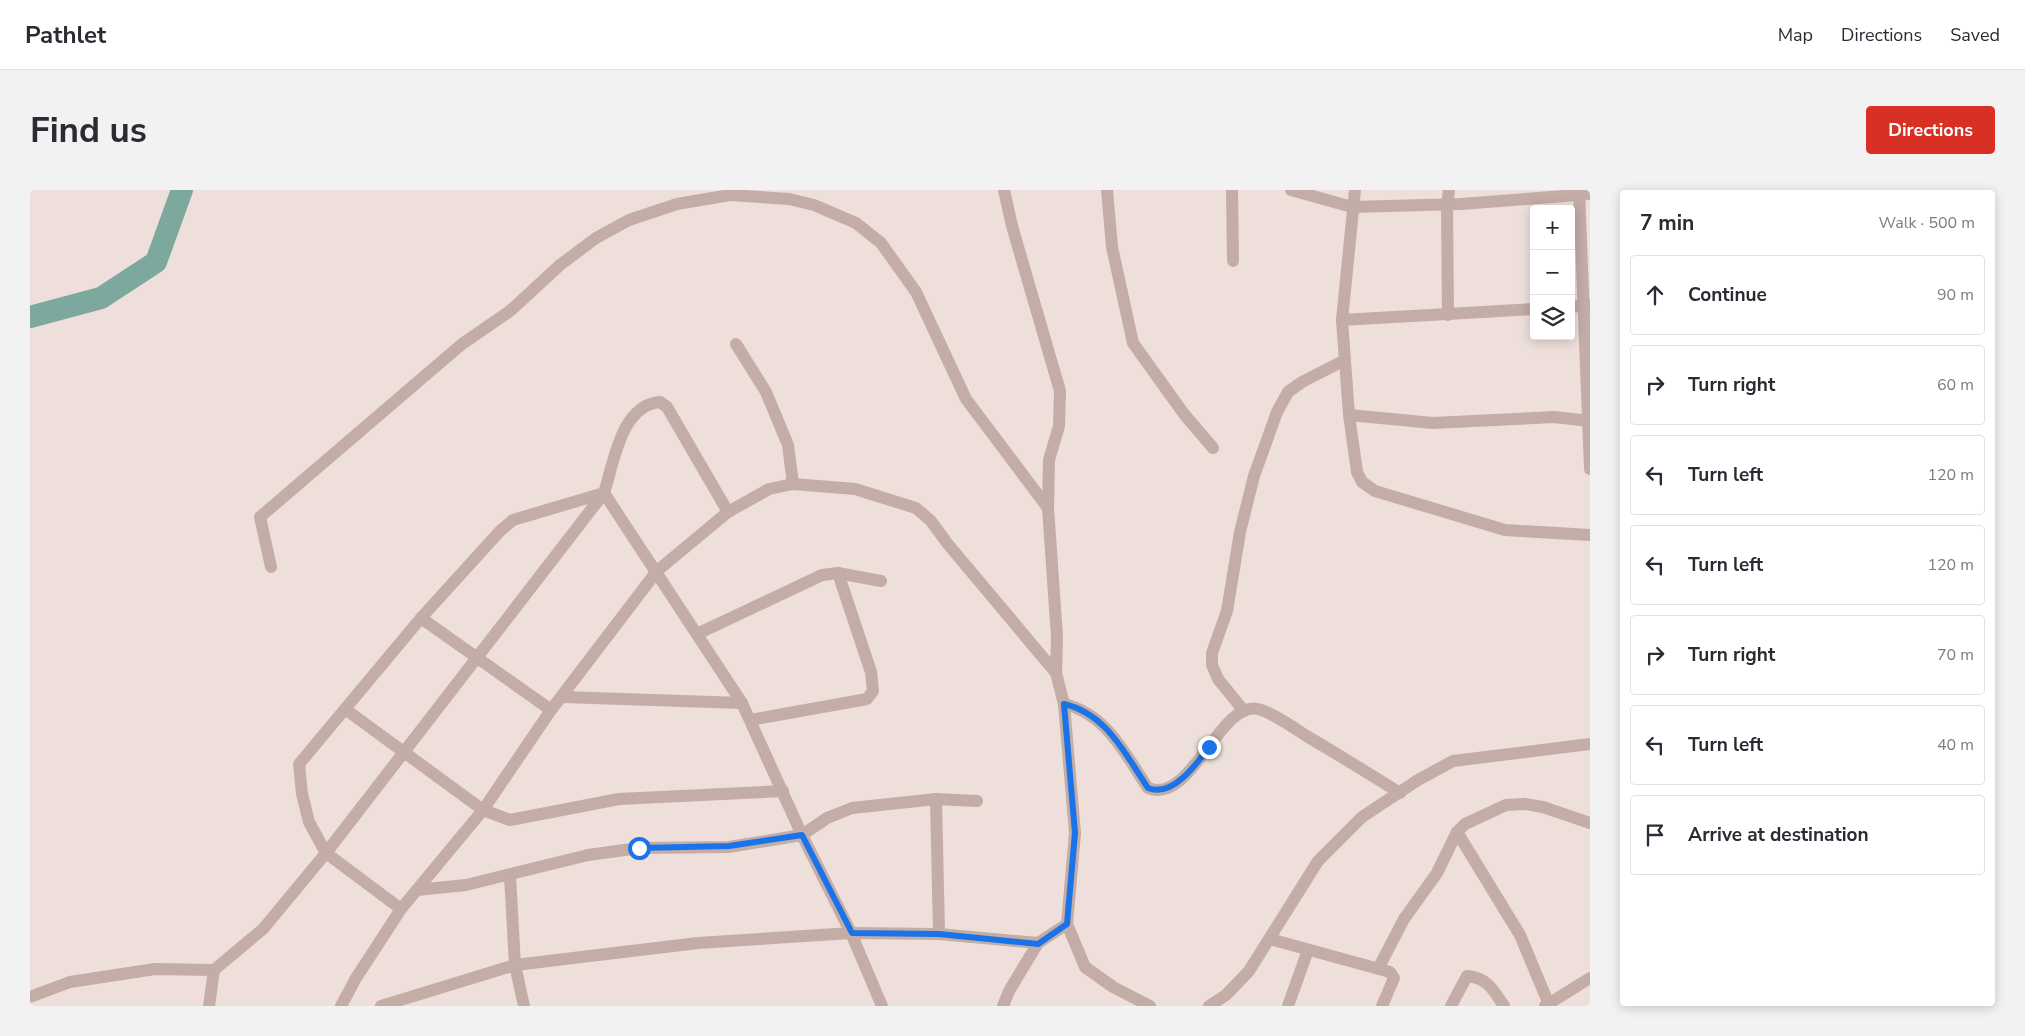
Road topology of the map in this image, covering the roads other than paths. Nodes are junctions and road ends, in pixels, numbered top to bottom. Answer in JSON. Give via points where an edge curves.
{"nodes":[{"id":1,"x":1004,"y":190,"type":"edge"},
{"id":2,"x":1107,"y":190,"type":"edge"},
{"id":3,"x":1232,"y":190,"type":"edge"},
{"id":4,"x":1291,"y":190,"type":"edge"},
{"id":5,"x":1355,"y":190,"type":"edge"},
{"id":6,"x":1449,"y":190,"type":"edge"},
{"id":7,"x":1582,"y":193,"type":"edge"},
{"id":8,"x":1447,"y":205,"type":"junction"},
{"id":9,"x":1352,"y":207,"type":"junction"},
{"id":10,"x":1233,"y":260,"type":"dead end"},
{"id":11,"x":1587,"y":305,"type":"edge"},
{"id":12,"x":1530,"y":309,"type":"edge"},
{"id":13,"x":1448,"y":315,"type":"junction"},
{"id":14,"x":1342,"y":320,"type":"junction"},
{"id":15,"x":736,"y":344,"type":"dead end"},
{"id":16,"x":1345,"y":360,"type":"junction"},
{"id":17,"x":1349,"y":414,"type":"junction"},
{"id":18,"x":1589,"y":421,"type":"edge"},
{"id":19,"x":1213,"y":448,"type":"dead end"},
{"id":20,"x":1590,"y":470,"type":"edge"},
{"id":21,"x":793,"y":484,"type":"junction"},
{"id":22,"x":604,"y":493,"type":"junction"},
{"id":23,"x":1048,"y":508,"type":"junction"},
{"id":24,"x":728,"y":512,"type":"junction"},
{"id":25,"x":1590,"y":535,"type":"edge"},
{"id":26,"x":270,"y":567,"type":"dead end"},
{"id":27,"x":657,"y":571,"type":"junction"},
{"id":28,"x":838,"y":573,"type":"junction"},
{"id":29,"x":881,"y":581,"type":"dead end"},
{"id":30,"x":421,"y":618,"type":"junction"},
{"id":31,"x":697,"y":634,"type":"junction"},
{"id":32,"x":477,"y":657,"type":"junction"},
{"id":33,"x":1056,"y":673,"type":"junction"},
{"id":34,"x":563,"y":697,"type":"junction"},
{"id":35,"x":742,"y":703,"type":"junction"},
{"id":36,"x":1064,"y":704,"type":"junction"},
{"id":37,"x":345,"y":709,"type":"junction"},
{"id":38,"x":551,"y":710,"type":"junction"},
{"id":39,"x":1244,"y":711,"type":"junction"},
{"id":40,"x":750,"y":720,"type":"junction"},
{"id":41,"x":1590,"y":744,"type":"edge"},
{"id":42,"x":404,"y":752,"type":"junction"},
{"id":43,"x":783,"y":791,"type":"junction"},
{"id":44,"x":1400,"y":793,"type":"junction"},
{"id":45,"x":936,"y":799,"type":"junction"},
{"id":46,"x":977,"y":800,"type":"dead end"},
{"id":47,"x":482,"y":810,"type":"junction"},
{"id":48,"x":1590,"y":823,"type":"edge"},
{"id":49,"x":1457,"y":832,"type":"junction"},
{"id":50,"x":802,"y":835,"type":"junction"},
{"id":51,"x":326,"y":852,"type":"junction"},
{"id":52,"x":510,"y":876,"type":"junction"},
{"id":53,"x":417,"y":890,"type":"junction"},
{"id":54,"x":401,"y":909,"type":"junction"},
{"id":55,"x":1067,"y":924,"type":"junction"},
{"id":56,"x":852,"y":933,"type":"junction"},
{"id":57,"x":939,"y":934,"type":"junction"},
{"id":58,"x":1270,"y":939,"type":"junction"},
{"id":59,"x":1038,"y":944,"type":"junction"},
{"id":60,"x":1308,"y":950,"type":"junction"},
{"id":61,"x":515,"y":965,"type":"junction"},
{"id":62,"x":1379,"y":967,"type":"junction"},
{"id":63,"x":214,"y":970,"type":"junction"},
{"id":64,"x":1590,"y":978,"type":"edge"},
{"id":65,"x":30,"y":997,"type":"edge"},
{"id":66,"x":1547,"y":1004,"type":"edge"},
{"id":67,"x":209,"y":1006,"type":"edge"},
{"id":68,"x":341,"y":1006,"type":"edge"},
{"id":69,"x":381,"y":1006,"type":"edge"},
{"id":70,"x":524,"y":1006,"type":"edge"},
{"id":71,"x":882,"y":1006,"type":"edge"},
{"id":72,"x":1003,"y":1006,"type":"edge"},
{"id":73,"x":1150,"y":1006,"type":"edge"},
{"id":74,"x":1209,"y":1006,"type":"edge"},
{"id":75,"x":1288,"y":1006,"type":"edge"},
{"id":76,"x":1382,"y":1006,"type":"edge"},
{"id":77,"x":1451,"y":1006,"type":"edge"},
{"id":78,"x":1504,"y":1006,"type":"edge"}],
"edges":[{"from":1,"to":23,"type":"street","via":[[1060,391],[1059,426],[1049,460]]},
{"from":2,"to":19,"type":"street","via":[[1112,247],[1133,343]]},
{"from":3,"to":10,"type":"street"},
{"from":4,"to":9,"type":"street"},
{"from":5,"to":9,"type":"street"},
{"from":6,"to":8,"type":"street"},
{"from":7,"to":8,"type":"street"},
{"from":7,"to":11,"type":"street","via":[[1581,282]]},
{"from":8,"to":9,"type":"street"},
{"from":8,"to":13,"type":"street"},
{"from":9,"to":14,"type":"street"},
{"from":11,"to":18,"type":"street"},
{"from":12,"to":13,"type":"street"},
{"from":13,"to":14,"type":"street"},
{"from":14,"to":16,"type":"street"},
{"from":15,"to":21,"type":"street","via":[[766,392],[788,445]]},
{"from":16,"to":17,"type":"street"},
{"from":16,"to":39,"type":"street","via":[[1288,392],[1277,412],[1254,476],[1240,532],[1227,611],[1212,653],[1212,665],[1218,679]]},
{"from":17,"to":18,"type":"street","via":[[1432,423],[1554,417]]},
{"from":17,"to":25,"type":"street","via":[[1357,472],[1362,482],[1375,491],[1505,530]]},
{"from":18,"to":20,"type":"street"},
{"from":21,"to":24,"type":"street","via":[[769,489]]},
{"from":21,"to":33,"type":"street","via":[[855,489],[916,508],[931,520]]},
{"from":22,"to":24,"type":"street","via":[[625,426],[642,406],[660,402],[674,418]]},
{"from":22,"to":27,"type":"street"},
{"from":22,"to":30,"type":"street","via":[[513,520]]},
{"from":22,"to":32,"type":"street"},
{"from":23,"to":26,"type":"street","via":[[966,399],[916,292],[881,243],[856,223],[814,205],[789,199],[730,195],[677,204],[629,220],[596,238],[560,265],[510,311],[462,344],[260,517]]},
{"from":23,"to":33,"type":"street","via":[[1057,637]]},
{"from":24,"to":27,"type":"street"},
{"from":27,"to":31,"type":"street"},
{"from":27,"to":34,"type":"street"},
{"from":28,"to":29,"type":"street"},
{"from":28,"to":31,"type":"street","via":[[822,575]]},
{"from":28,"to":40,"type":"street","via":[[871,672],[873,691],[867,699]]},
{"from":30,"to":32,"type":"street"},
{"from":30,"to":37,"type":"street"},
{"from":31,"to":35,"type":"street"},
{"from":32,"to":38,"type":"street"},
{"from":32,"to":42,"type":"street"},
{"from":33,"to":36,"type":"street"},
{"from":34,"to":35,"type":"street"},
{"from":34,"to":38,"type":"street"},
{"from":35,"to":40,"type":"street"},
{"from":36,"to":39,"type":"street","via":[[1082,708],[1110,731],[1148,788],[1156,792],[1170,788],[1199,762],[1231,718]]},
{"from":36,"to":55,"type":"street","via":[[1075,833]]},
{"from":37,"to":42,"type":"street"},
{"from":37,"to":51,"type":"street","via":[[299,764],[302,794],[310,822]]},
{"from":38,"to":47,"type":"street"},
{"from":39,"to":44,"type":"street","via":[[1257,709],[1292,727]]},
{"from":40,"to":43,"type":"street"},
{"from":41,"to":44,"type":"street","via":[[1453,761]]},
{"from":42,"to":47,"type":"street"},
{"from":42,"to":51,"type":"street"},
{"from":43,"to":47,"type":"street","via":[[619,799],[510,820]]},
{"from":43,"to":50,"type":"street"},
{"from":44,"to":58,"type":"street","via":[[1362,817],[1318,861]]},
{"from":45,"to":46,"type":"street"},
{"from":45,"to":50,"type":"street","via":[[852,808],[828,818]]},
{"from":45,"to":57,"type":"street"},
{"from":47,"to":53,"type":"street"},
{"from":48,"to":49,"type":"street","via":[[1543,807],[1506,805],[1465,824]]},
{"from":49,"to":62,"type":"street","via":[[1437,873],[1404,919]]},
{"from":49,"to":66,"type":"street","via":[[1520,935]]},
{"from":50,"to":52,"type":"street","via":[[729,846],[622,850],[588,855]]},
{"from":50,"to":56,"type":"street"},
{"from":51,"to":54,"type":"street"},
{"from":51,"to":63,"type":"street","via":[[263,929]]},
{"from":52,"to":53,"type":"street"},
{"from":52,"to":61,"type":"street"},
{"from":53,"to":54,"type":"street"},
{"from":54,"to":68,"type":"street"},
{"from":55,"to":59,"type":"street"},
{"from":55,"to":73,"type":"street","via":[[1085,967],[1113,987]]},
{"from":56,"to":57,"type":"street"},
{"from":56,"to":61,"type":"street","via":[[698,942]]},
{"from":56,"to":71,"type":"street"},
{"from":57,"to":59,"type":"street"},
{"from":58,"to":60,"type":"street"},
{"from":58,"to":74,"type":"street","via":[[1249,971],[1226,995]]},
{"from":59,"to":72,"type":"street"},
{"from":60,"to":62,"type":"street"},
{"from":60,"to":75,"type":"street"},
{"from":61,"to":69,"type":"street"},
{"from":61,"to":70,"type":"street"},
{"from":62,"to":76,"type":"street","via":[[1394,978]]},
{"from":63,"to":65,"type":"street","via":[[155,968],[70,982]]},
{"from":63,"to":67,"type":"street"},
{"from":64,"to":66,"type":"street"},
{"from":77,"to":78,"type":"street","via":[[1467,976],[1479,977],[1489,985]]}]}
